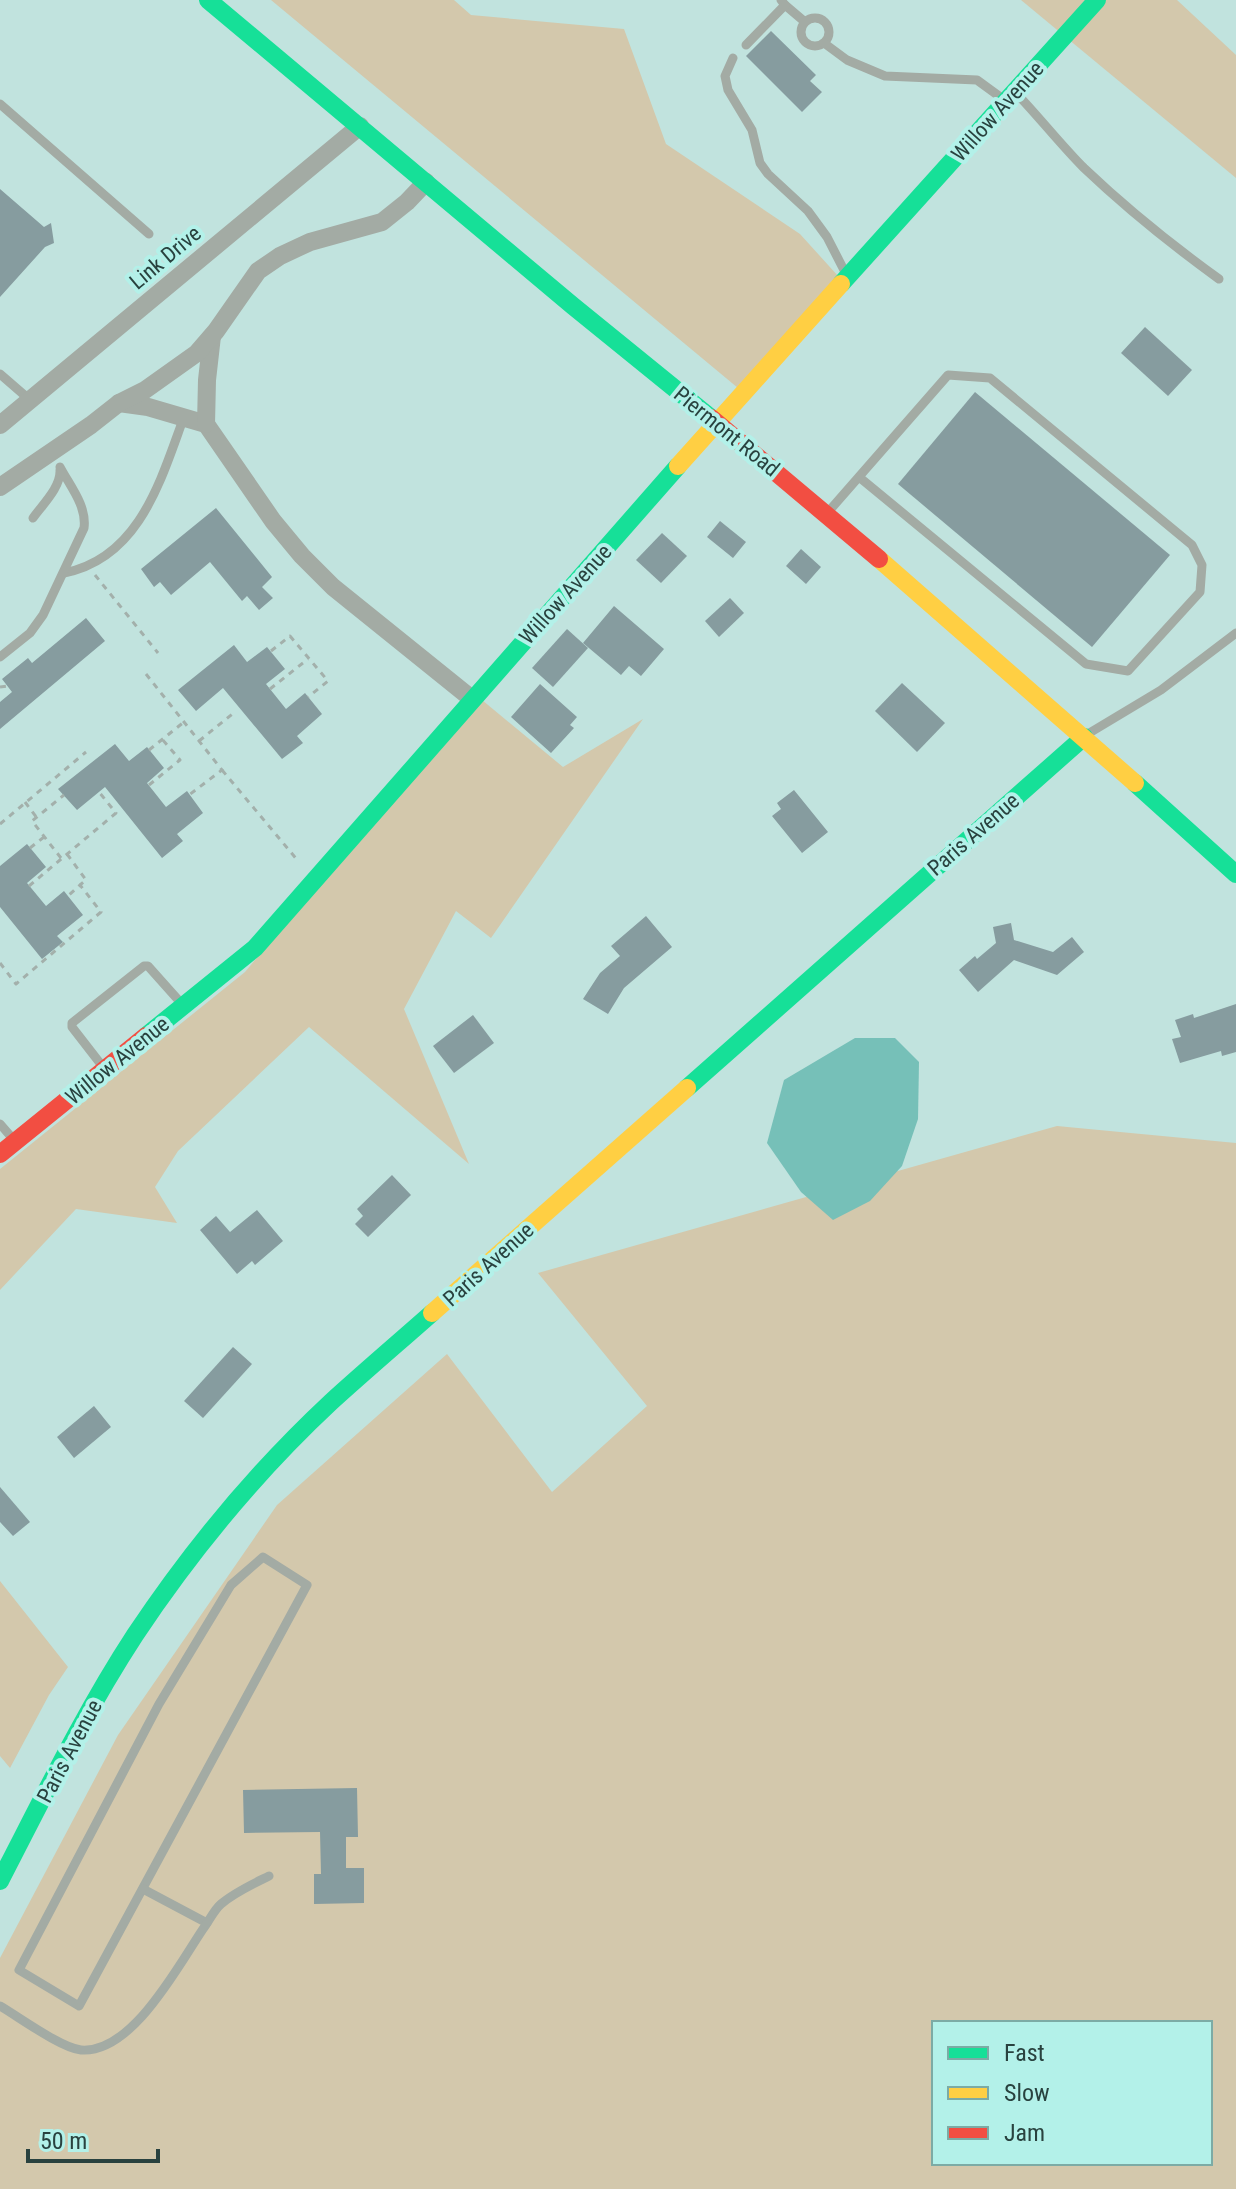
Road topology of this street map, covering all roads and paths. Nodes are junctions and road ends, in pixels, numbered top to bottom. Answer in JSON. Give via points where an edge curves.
{"nodes":[{"id":1,"x":208,"y":0,"type":"edge"},
{"id":2,"x":1097,"y":0,"type":"edge"},
{"id":3,"x":783,"y":2,"type":"edge"},
{"id":4,"x":805,"y":22,"type":"junction"},
{"id":5,"x":824,"y":43,"type":"junction"},
{"id":6,"x":746,"y":45,"type":"dead end"},
{"id":7,"x":733,"y":58,"type":"dead end"},
{"id":8,"x":1010,"y":96,"type":"junction"},
{"id":9,"x":0,"y":104,"type":"edge"},
{"id":10,"x":360,"y":126,"type":"junction"},
{"id":11,"x":426,"y":182,"type":"junction"},
{"id":12,"x":149,"y":234,"type":"dead end"},
{"id":13,"x":847,"y":277,"type":"junction"},
{"id":14,"x":1219,"y":279,"type":"dead end"},
{"id":15,"x":212,"y":336,"type":"junction"},
{"id":16,"x":0,"y":374,"type":"edge"},
{"id":17,"x":30,"y":400,"type":"junction"},
{"id":18,"x":119,"y":403,"type":"junction"},
{"id":19,"x":184,"y":417,"type":"junction"},
{"id":20,"x":717,"y":422,"type":"junction"},
{"id":21,"x":206,"y":424,"type":"junction"},
{"id":22,"x":0,"y":425,"type":"edge"},
{"id":23,"x":56,"y":459,"type":"junction"},
{"id":24,"x":859,"y":477,"type":"junction"},
{"id":25,"x":0,"y":487,"type":"edge"},
{"id":26,"x":827,"y":513,"type":"junction"},
{"id":27,"x":33,"y":518,"type":"dead end"},
{"id":28,"x":88,"y":567,"type":"junction"},
{"id":29,"x":64,"y":573,"type":"junction"},
{"id":30,"x":1236,"y":633,"type":"edge"},
{"id":31,"x":271,"y":651,"type":"dead end"},
{"id":32,"x":158,"y":653,"type":"dead end"},
{"id":33,"x":0,"y":657,"type":"edge"},
{"id":34,"x":309,"y":658,"type":"junction"},
{"id":35,"x":146,"y":674,"type":"dead end"},
{"id":36,"x":7,"y":686,"type":"dead end"},
{"id":37,"x":0,"y":687,"type":"edge"},
{"id":38,"x":270,"y":689,"type":"dead end"},
{"id":39,"x":308,"y":697,"type":"dead end"},
{"id":40,"x":472,"y":699,"type":"junction"},
{"id":41,"x":236,"y":711,"type":"dead end"},
{"id":42,"x":184,"y":722,"type":"junction"},
{"id":43,"x":1084,"y":737,"type":"junction"},
{"id":44,"x":162,"y":739,"type":"junction"},
{"id":45,"x":199,"y":741,"type":"junction"},
{"id":46,"x":149,"y":750,"type":"dead end"},
{"id":47,"x":86,"y":752,"type":"dead end"},
{"id":48,"x":222,"y":770,"type":"junction"},
{"id":49,"x":149,"y":785,"type":"dead end"},
{"id":50,"x":99,"y":792,"type":"dead end"},
{"id":51,"x":64,"y":795,"type":"dead end"},
{"id":52,"x":189,"y":795,"type":"dead end"},
{"id":53,"x":25,"y":802,"type":"junction"},
{"id":54,"x":37,"y":818,"type":"junction"},
{"id":55,"x":0,"y":824,"type":"edge"},
{"id":56,"x":44,"y":837,"type":"junction"},
{"id":57,"x":30,"y":848,"type":"dead end"},
{"id":58,"x":67,"y":854,"type":"junction"},
{"id":59,"x":62,"y":858,"type":"junction"},
{"id":60,"x":1236,"y":874,"type":"edge"},
{"id":61,"x":314,"y":880,"type":"junction"},
{"id":62,"x":80,"y":885,"type":"junction"},
{"id":63,"x":29,"y":886,"type":"dead end"},
{"id":64,"x":68,"y":896,"type":"dead end"},
{"id":65,"x":0,"y":963,"type":"edge"},
{"id":66,"x":184,"y":1006,"type":"junction"},
{"id":67,"x":105,"y":1069,"type":"junction"},
{"id":68,"x":0,"y":1124,"type":"edge"},
{"id":69,"x":16,"y":1141,"type":"junction"},
{"id":70,"x":0,"y":1154,"type":"edge"},
{"id":71,"x":269,"y":1876,"type":"dead end"},
{"id":72,"x":0,"y":1881,"type":"edge"},
{"id":73,"x":143,"y":1889,"type":"junction"},
{"id":74,"x":207,"y":1923,"type":"junction"},
{"id":75,"x":0,"y":2006,"type":"edge"}],
"edges":[{"from":1,"to":10,"type":"street","name":"Piermont Road"},
{"from":2,"to":8,"type":"street","name":"Willow Avenue"},
{"from":3,"to":4,"type":"lane"},
{"from":3,"to":6,"type":"lane"},
{"from":4,"to":5,"type":"lane","via":[[801,31],[806,44]]},
{"from":4,"to":5,"type":"lane","via":[[826,22],[829,35]]},
{"from":5,"to":8,"type":"lane","via":[[847,60],[885,76],[977,80]]},
{"from":7,"to":13,"type":"lane","via":[[725,76],[728,90],[752,130],[760,163],[808,211]]},
{"from":8,"to":13,"type":"street","name":"Willow Avenue"},
{"from":8,"to":14,"type":"lane","via":[[1143,221]]},
{"from":9,"to":12,"type":"lane"},
{"from":10,"to":11,"type":"street","name":"Piermont Road"},
{"from":10,"to":17,"type":"street","name":"Link Drive"},
{"from":11,"to":15,"type":"street","via":[[382,222],[310,242],[258,271]]},
{"from":11,"to":20,"type":"street","name":"Piermont Road"},
{"from":13,"to":20,"type":"street","name":"Willow Avenue"},
{"from":15,"to":18,"type":"street","via":[[183,364]]},
{"from":15,"to":21,"type":"street"},
{"from":16,"to":17,"type":"lane"},
{"from":17,"to":22,"type":"street","name":"Link Drive"},
{"from":18,"to":19,"type":"street"},
{"from":18,"to":23,"type":"street"},
{"from":19,"to":21,"type":"street"},
{"from":19,"to":28,"type":"lane","via":[[155,497],[114,548]]},
{"from":20,"to":26,"type":"street","name":"Piermont Road"},
{"from":20,"to":40,"type":"street","name":"Willow Avenue"},
{"from":21,"to":40,"type":"street","via":[[302,556]]},
{"from":23,"to":25,"type":"street"},
{"from":23,"to":27,"type":"lane","via":[[60,477]]},
{"from":23,"to":29,"type":"lane","via":[[85,519]]},
{"from":24,"to":24,"type":"lane","via":[[948,375],[990,378],[1192,545],[1202,565],[1200,592],[1128,671],[1086,664]]},
{"from":24,"to":26,"type":"lane"},
{"from":26,"to":43,"type":"street","name":"Piermont Road"},
{"from":28,"to":29,"type":"lane"},
{"from":28,"to":32,"type":"path"},
{"from":29,"to":33,"type":"lane","via":[[30,633]]},
{"from":30,"to":43,"type":"lane","via":[[1161,690]]},
{"from":31,"to":34,"type":"path","via":[[290,636]]},
{"from":34,"to":38,"type":"path"},
{"from":34,"to":39,"type":"path","via":[[328,681]]},
{"from":35,"to":42,"type":"path"},
{"from":36,"to":37,"type":"path"},
{"from":40,"to":61,"type":"street","name":"Willow Avenue"},
{"from":41,"to":45,"type":"path"},
{"from":42,"to":44,"type":"path"},
{"from":42,"to":45,"type":"path"},
{"from":43,"to":60,"type":"street","name":"Piermont Road"},
{"from":43,"to":72,"type":"street","name":"Paris Avenue","via":[[296,1437],[201,1544],[146,1620],[76,1735]]},
{"from":44,"to":46,"type":"path"},
{"from":44,"to":49,"type":"path","via":[[180,760]]},
{"from":45,"to":48,"type":"path"},
{"from":47,"to":53,"type":"path"},
{"from":48,"to":52,"type":"path"},
{"from":48,"to":61,"type":"path"},
{"from":50,"to":58,"type":"path","via":[[116,813]]},
{"from":51,"to":54,"type":"path"},
{"from":53,"to":54,"type":"path"},
{"from":53,"to":55,"type":"path"},
{"from":54,"to":56,"type":"path","via":[[32,821]]},
{"from":56,"to":57,"type":"path"},
{"from":56,"to":59,"type":"path"},
{"from":58,"to":59,"type":"path"},
{"from":58,"to":62,"type":"path","via":[[86,880]]},
{"from":59,"to":63,"type":"path"},
{"from":61,"to":66,"type":"street","name":"Willow Avenue","via":[[255,948]]},
{"from":62,"to":64,"type":"path"},
{"from":62,"to":65,"type":"path","via":[[101,912],[16,984]]},
{"from":66,"to":67,"type":"street","name":"Willow Avenue"},
{"from":66,"to":67,"type":"lane","via":[[144,966],[72,1023]]},
{"from":67,"to":69,"type":"street","name":"Willow Avenue"},
{"from":68,"to":69,"type":"lane"},
{"from":69,"to":70,"type":"street","name":"Willow Avenue"},
{"from":71,"to":74,"type":"lane","via":[[220,1905]]},
{"from":73,"to":73,"type":"lane","via":[[307,1585],[263,1557],[231,1585],[159,1704],[19,1970],[79,2006]]},
{"from":73,"to":74,"type":"lane"},
{"from":74,"to":75,"type":"lane","via":[[142,2017],[111,2043],[80,2050]]}]}
